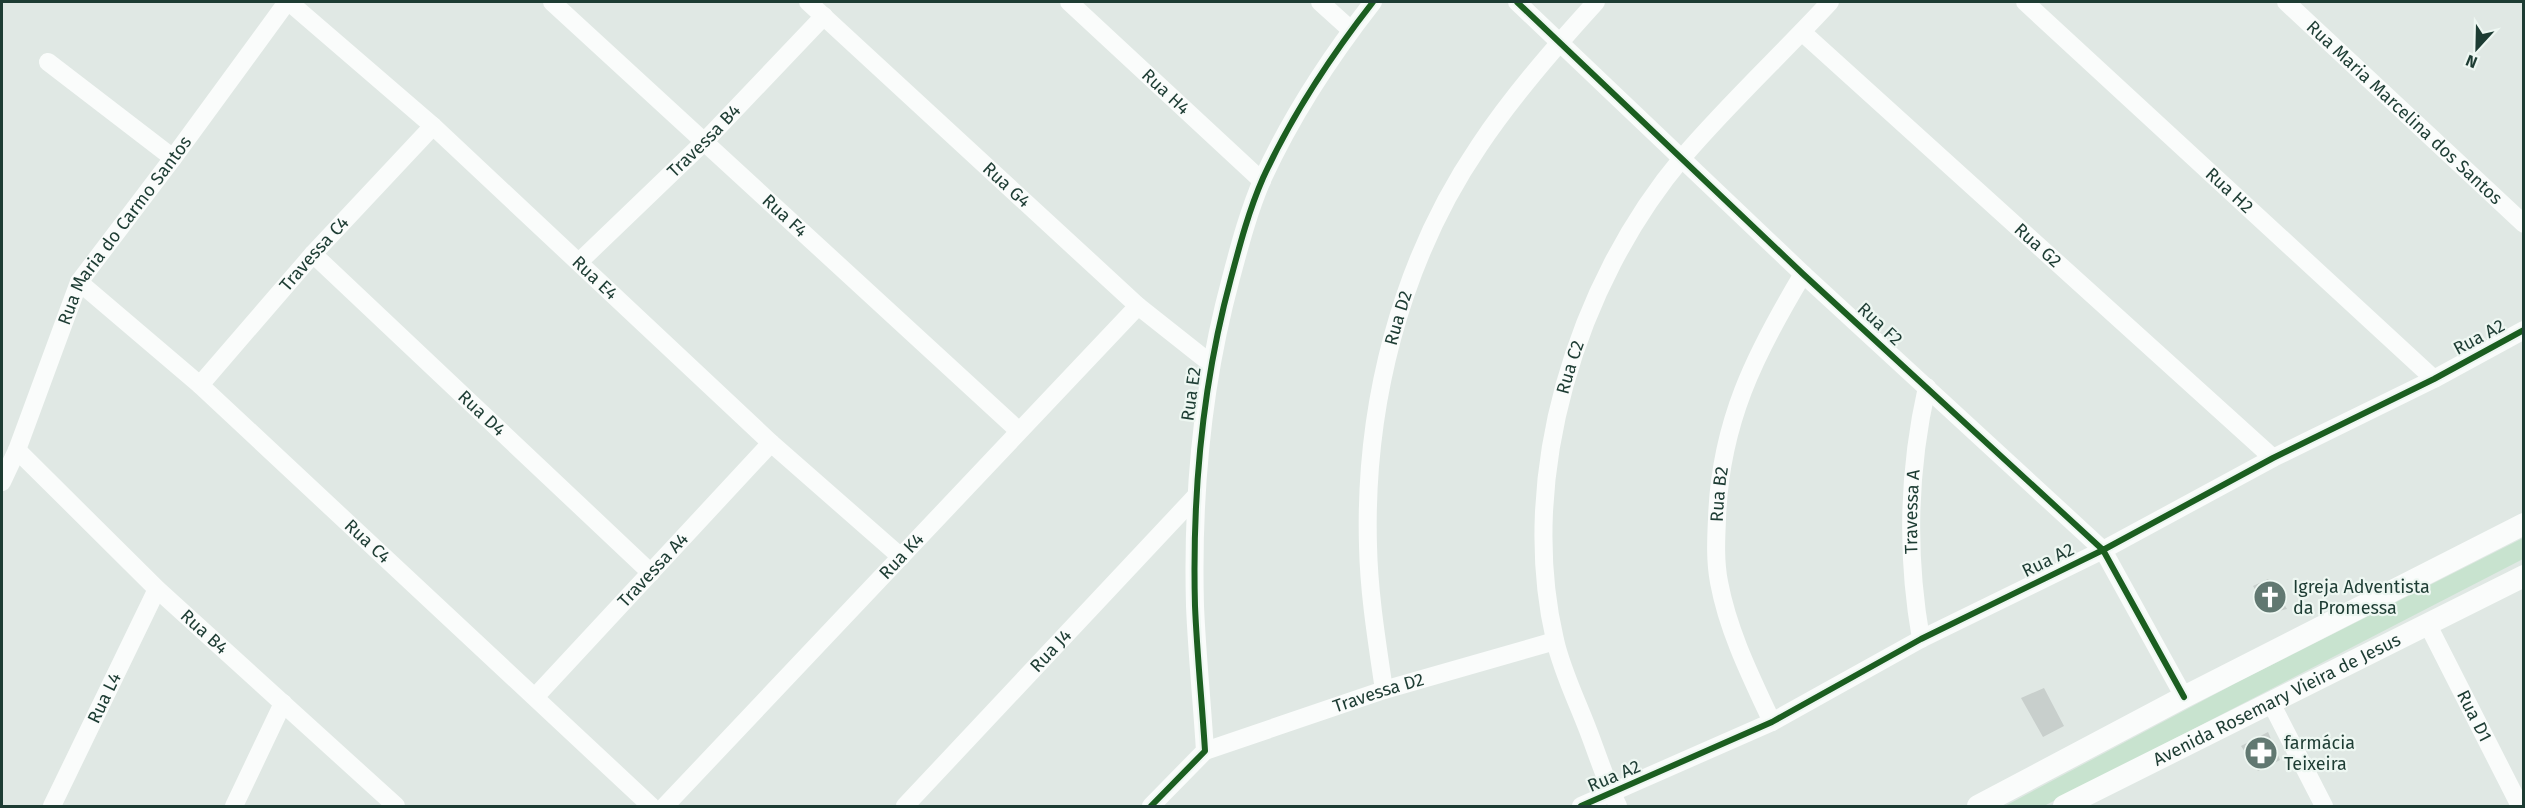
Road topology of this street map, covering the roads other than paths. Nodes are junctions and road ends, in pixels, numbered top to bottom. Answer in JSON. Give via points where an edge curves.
{"nodes":[{"id":1,"x":288,"y":2,"type":"edge"},
{"id":2,"x":552,"y":2,"type":"edge"},
{"id":3,"x":808,"y":2,"type":"edge"},
{"id":4,"x":1070,"y":2,"type":"edge"},
{"id":5,"x":1320,"y":2,"type":"edge"},
{"id":6,"x":1373,"y":2,"type":"edge"},
{"id":7,"x":1517,"y":2,"type":"edge"},
{"id":8,"x":1596,"y":2,"type":"edge"},
{"id":9,"x":1830,"y":2,"type":"edge"},
{"id":10,"x":2025,"y":2,"type":"edge"},
{"id":11,"x":2286,"y":2,"type":"edge"},
{"id":12,"x":824,"y":16,"type":"junction"},
{"id":13,"x":1351,"y":30,"type":"junction"},
{"id":14,"x":1802,"y":32,"type":"junction"},
{"id":15,"x":1560,"y":41,"type":"junction"},
{"id":16,"x":48,"y":62,"type":"dead end"},
{"id":17,"x":433,"y":126,"type":"junction"},
{"id":18,"x":705,"y":141,"type":"junction"},
{"id":19,"x":174,"y":158,"type":"junction"},
{"id":20,"x":1682,"y":158,"type":"junction"},
{"id":21,"x":1262,"y":181,"type":"junction"},
{"id":22,"x":2523,"y":224,"type":"edge"},
{"id":23,"x":313,"y":254,"type":"junction"},
{"id":24,"x":579,"y":262,"type":"junction"},
{"id":25,"x":1803,"y":274,"type":"junction"},
{"id":26,"x":79,"y":282,"type":"junction"},
{"id":27,"x":1138,"y":306,"type":"junction"},
{"id":28,"x":2523,"y":330,"type":"edge"},
{"id":29,"x":1210,"y":363,"type":"junction"},
{"id":30,"x":2433,"y":379,"type":"junction"},
{"id":31,"x":200,"y":385,"type":"junction"},
{"id":32,"x":1927,"y":387,"type":"junction"},
{"id":33,"x":1019,"y":431,"type":"junction"},
{"id":34,"x":771,"y":443,"type":"junction"},
{"id":35,"x":17,"y":450,"type":"junction"},
{"id":36,"x":2273,"y":458,"type":"junction"},
{"id":37,"x":2,"y":482,"type":"edge"},
{"id":38,"x":1196,"y":496,"type":"junction"},
{"id":39,"x":2523,"y":524,"type":"edge"},
{"id":40,"x":2103,"y":550,"type":"junction"},
{"id":41,"x":901,"y":557,"type":"junction"},
{"id":42,"x":651,"y":573,"type":"junction"},
{"id":43,"x":2523,"y":576,"type":"edge"},
{"id":44,"x":157,"y":589,"type":"junction"},
{"id":45,"x":2428,"y":625,"type":"junction"},
{"id":46,"x":1921,"y":639,"type":"junction"},
{"id":47,"x":1555,"y":642,"type":"junction"},
{"id":48,"x":1384,"y":690,"type":"junction"},
{"id":49,"x":536,"y":696,"type":"junction"},
{"id":50,"x":2184,"y":697,"type":"junction"},
{"id":51,"x":283,"y":703,"type":"junction"},
{"id":52,"x":2271,"y":703,"type":"junction"},
{"id":53,"x":1772,"y":722,"type":"junction"},
{"id":54,"x":1206,"y":751,"type":"junction"},
{"id":55,"x":2516,"y":779,"type":"edge"},
{"id":56,"x":1615,"y":801,"type":"edge"},
{"id":57,"x":52,"y":807,"type":"edge"},
{"id":58,"x":234,"y":807,"type":"edge"},
{"id":59,"x":396,"y":807,"type":"edge"},
{"id":60,"x":651,"y":807,"type":"edge"},
{"id":61,"x":665,"y":807,"type":"edge"},
{"id":62,"x":905,"y":807,"type":"edge"},
{"id":63,"x":1151,"y":807,"type":"edge"},
{"id":64,"x":1581,"y":807,"type":"edge"},
{"id":65,"x":1978,"y":807,"type":"edge"},
{"id":66,"x":2064,"y":807,"type":"edge"},
{"id":67,"x":2324,"y":807,"type":"edge"},
{"id":68,"x":2520,"y":807,"type":"edge"}],
"edges":[{"from":1,"to":17,"type":"street","name":"Rua E4"},
{"from":1,"to":19,"type":"street","name":"Rua Maria do Carmo Santos"},
{"from":2,"to":18,"type":"street","name":"Rua F4"},
{"from":3,"to":12,"type":"street","name":"Rua G4"},
{"from":4,"to":21,"type":"street","name":"Rua H4"},
{"from":5,"to":13,"type":"street"},
{"from":6,"to":13,"type":"street","name":"Rua E2"},
{"from":7,"to":15,"type":"street","name":"Rua F2"},
{"from":8,"to":15,"type":"street","name":"Rua D2"},
{"from":9,"to":14,"type":"street","name":"Rua C2"},
{"from":10,"to":30,"type":"street","name":"Rua H2"},
{"from":11,"to":22,"type":"street","name":"Rua Maria Marcelina dos Santos"},
{"from":12,"to":18,"type":"street","name":"Travessa B4"},
{"from":12,"to":27,"type":"street","name":"Rua G4"},
{"from":13,"to":21,"type":"street","name":"Rua E2","via":[[1308,93]]},
{"from":14,"to":20,"type":"street","name":"Rua C2"},
{"from":14,"to":36,"type":"street","name":"Rua G2"},
{"from":15,"to":20,"type":"street","name":"Rua F2"},
{"from":15,"to":48,"type":"street","name":"Rua D2","via":[[1478,146],[1413,275],[1396,326],[1372,435],[1370,479],[1368,546]]},
{"from":16,"to":19,"type":"street"},
{"from":17,"to":23,"type":"street","name":"Travessa C4"},
{"from":17,"to":24,"type":"street","name":"Rua E4"},
{"from":18,"to":24,"type":"street","name":"Travessa B4"},
{"from":18,"to":33,"type":"street","name":"Rua F4"},
{"from":19,"to":26,"type":"street","name":"Rua Maria do Carmo Santos"},
{"from":20,"to":25,"type":"street","name":"Rua F2"},
{"from":20,"to":47,"type":"street","name":"Rua C2","via":[[1622,247],[1572,360],[1549,463],[1545,504],[1545,563]]},
{"from":21,"to":29,"type":"street","name":"Rua E2","via":[[1241,240]]},
{"from":23,"to":31,"type":"street","name":"Travessa C4"},
{"from":23,"to":42,"type":"street","name":"Rua D4"},
{"from":24,"to":34,"type":"street","name":"Rua E4"},
{"from":25,"to":32,"type":"street","name":"Rua F2"},
{"from":25,"to":53,"type":"street","name":"Rua B2","via":[[1771,326],[1739,397],[1725,445],[1718,502],[1716,554],[1721,592],[1733,633]]},
{"from":26,"to":31,"type":"street","name":"Rua C4"},
{"from":26,"to":35,"type":"street","name":"Rua Maria do Carmo Santos"},
{"from":27,"to":29,"type":"street","name":"Rua G4"},
{"from":27,"to":33,"type":"street","name":"Rua K4"},
{"from":28,"to":30,"type":"street","name":"Rua A2"},
{"from":29,"to":38,"type":"street","name":"Rua E2"},
{"from":30,"to":36,"type":"street","name":"Rua A2"},
{"from":31,"to":49,"type":"street","name":"Rua C4"},
{"from":32,"to":40,"type":"street","name":"Rua F2"},
{"from":32,"to":46,"type":"street","name":"Travessa A","via":[[1918,429],[1910,507],[1911,579]]},
{"from":33,"to":41,"type":"street","name":"Rua K4"},
{"from":34,"to":41,"type":"street","name":"Rua E4"},
{"from":34,"to":42,"type":"street","name":"Travessa A4"},
{"from":35,"to":37,"type":"street","name":"Rua Maria do Carmo Santos"},
{"from":35,"to":44,"type":"street","name":"Rua B4"},
{"from":36,"to":40,"type":"street","name":"Rua A2"},
{"from":38,"to":54,"type":"street","name":"Rua E2","via":[[1195,604]]},
{"from":38,"to":62,"type":"street","name":"Rua J4"},
{"from":39,"to":50,"type":"street"},
{"from":40,"to":46,"type":"street","name":"Rua A2"},
{"from":40,"to":50,"type":"street","name":"Rua F2"},
{"from":41,"to":61,"type":"street","name":"Rua K4"},
{"from":42,"to":49,"type":"street","name":"Travessa A4"},
{"from":43,"to":45,"type":"street","name":"Avenida Rosemary Vieira de Jesus"},
{"from":44,"to":51,"type":"street","name":"Rua B4"},
{"from":44,"to":57,"type":"street","name":"Rua L4"},
{"from":45,"to":52,"type":"street","name":"Avenida Rosemary Vieira de Jesus"},
{"from":45,"to":55,"type":"street","name":"Rua D1"},
{"from":46,"to":53,"type":"street","name":"Rua A2"},
{"from":47,"to":48,"type":"street","name":"Travessa D2"},
{"from":47,"to":56,"type":"street","name":"Rua C2"},
{"from":48,"to":54,"type":"street","name":"Travessa D2"},
{"from":49,"to":60,"type":"street","name":"Rua C4"},
{"from":50,"to":65,"type":"street"},
{"from":51,"to":58,"type":"street"},
{"from":51,"to":59,"type":"street","name":"Rua B4"},
{"from":52,"to":66,"type":"street","name":"Avenida Rosemary Vieira de Jesus"},
{"from":52,"to":67,"type":"street"},
{"from":53,"to":56,"type":"street","name":"Rua A2"},
{"from":54,"to":63,"type":"street"},
{"from":55,"to":68,"type":"street","name":"Rua D1"},
{"from":56,"to":64,"type":"street","name":"Rua A2"}]}
